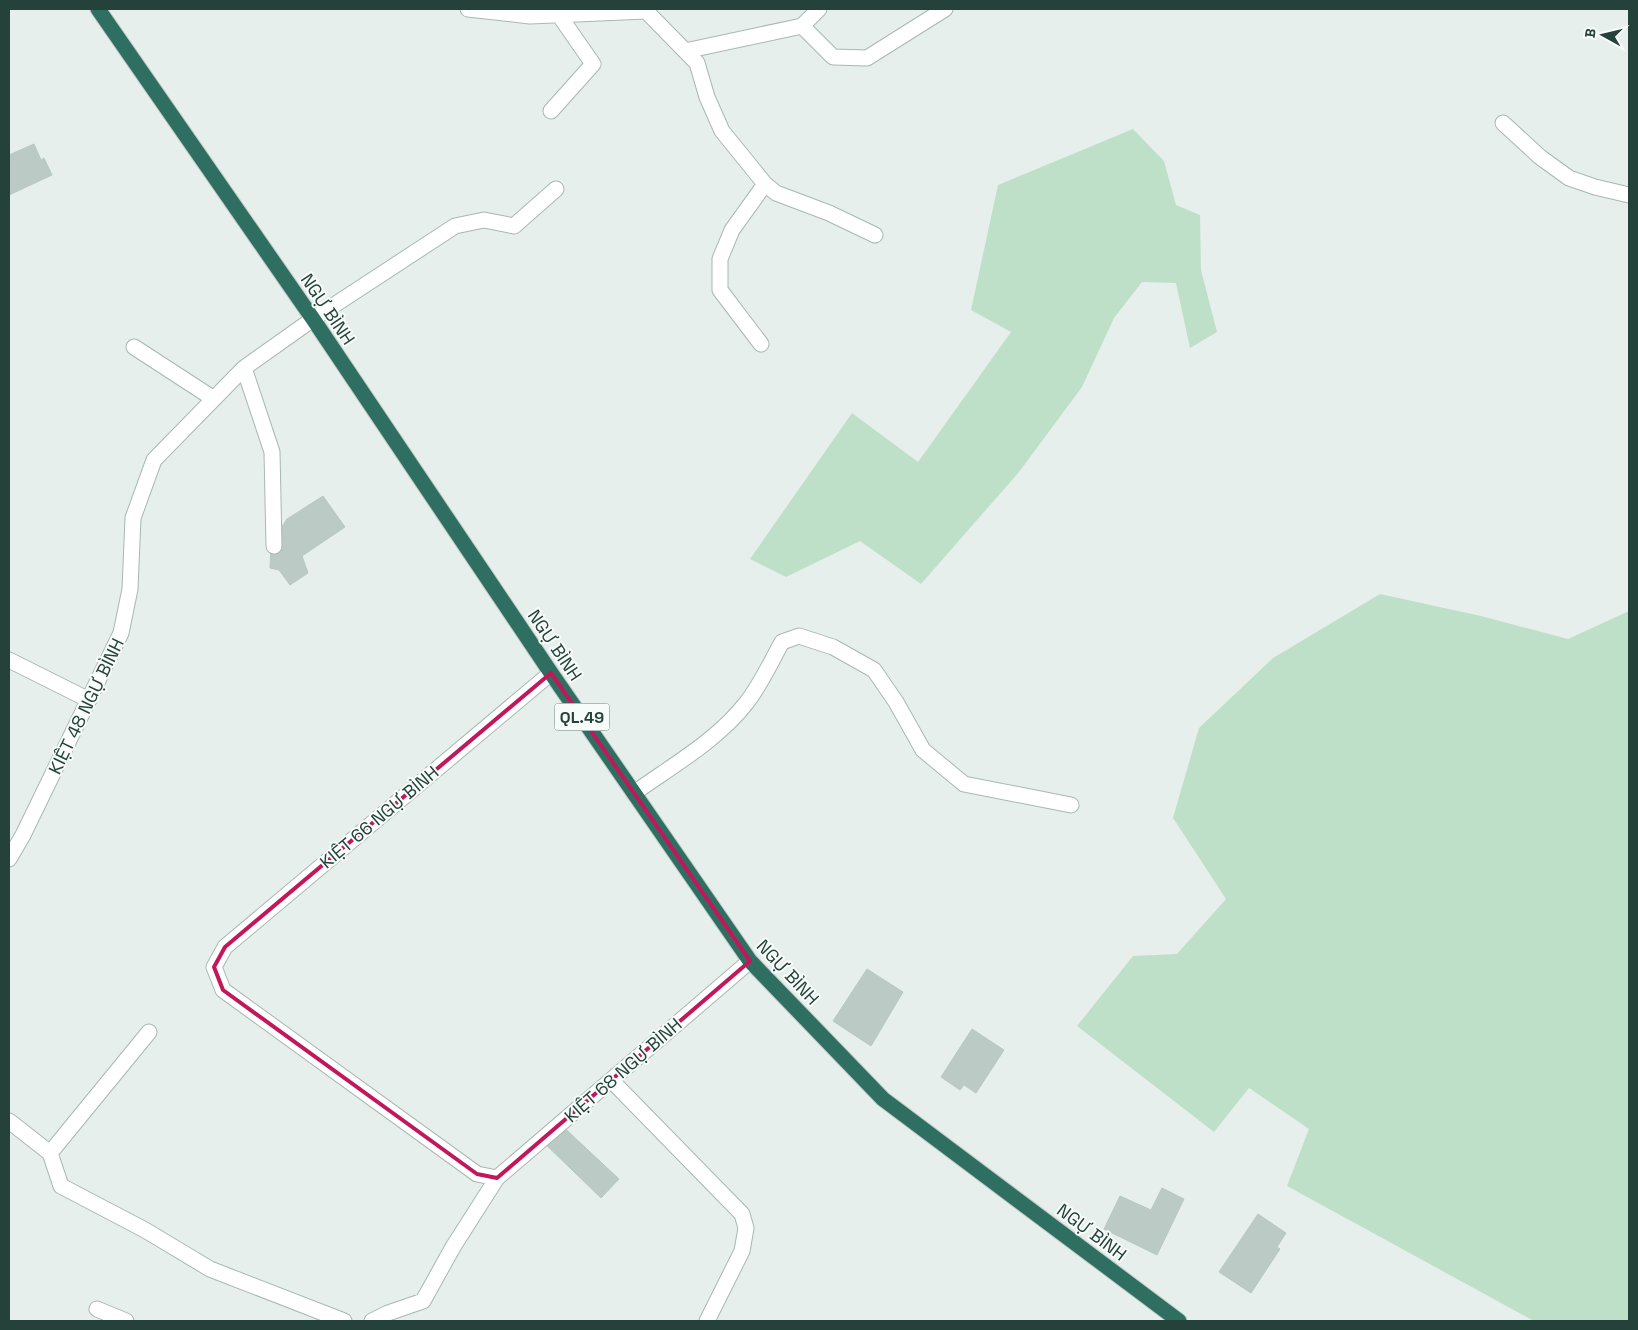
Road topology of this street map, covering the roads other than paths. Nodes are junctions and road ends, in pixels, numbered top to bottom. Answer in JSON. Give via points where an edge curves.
{"nodes":[{"id":1,"x":98,"y":9,"type":"edge"},
{"id":2,"x":468,"y":9,"type":"edge"},
{"id":3,"x":820,"y":9,"type":"edge"},
{"id":4,"x":945,"y":9,"type":"edge"},
{"id":5,"x":531,"y":12,"type":"edge"},
{"id":6,"x":559,"y":15,"type":"junction"},
{"id":7,"x":802,"y":26,"type":"junction"},
{"id":8,"x":685,"y":51,"type":"junction"},
{"id":9,"x":550,"y":111,"type":"dead end"},
{"id":10,"x":1502,"y":123,"type":"dead end"},
{"id":11,"x":765,"y":184,"type":"junction"},
{"id":12,"x":556,"y":189,"type":"dead end"},
{"id":13,"x":1629,"y":195,"type":"edge"},
{"id":14,"x":875,"y":235,"type":"dead end"},
{"id":15,"x":313,"y":319,"type":"junction"},
{"id":16,"x":761,"y":344,"type":"dead end"},
{"id":17,"x":134,"y":347,"type":"dead end"},
{"id":18,"x":244,"y":368,"type":"junction"},
{"id":19,"x":214,"y":399,"type":"junction"},
{"id":20,"x":274,"y":546,"type":"dead end"},
{"id":21,"x":9,"y":660,"type":"edge"},
{"id":22,"x":551,"y":672,"type":"junction"},
{"id":23,"x":89,"y":700,"type":"junction"},
{"id":24,"x":634,"y":793,"type":"junction"},
{"id":25,"x":1071,"y":805,"type":"dead end"},
{"id":26,"x":9,"y":859,"type":"edge"},
{"id":27,"x":750,"y":961,"type":"junction"},
{"id":28,"x":149,"y":1032,"type":"dead end"},
{"id":29,"x":611,"y":1080,"type":"junction"},
{"id":30,"x":9,"y":1121,"type":"edge"},
{"id":31,"x":50,"y":1153,"type":"junction"},
{"id":32,"x":497,"y":1178,"type":"junction"},
{"id":33,"x":97,"y":1309,"type":"dead end"},
{"id":34,"x":126,"y":1321,"type":"edge"},
{"id":35,"x":344,"y":1321,"type":"edge"},
{"id":36,"x":372,"y":1321,"type":"edge"},
{"id":37,"x":707,"y":1321,"type":"edge"},
{"id":38,"x":1179,"y":1321,"type":"edge"}],
"edges":[{"from":1,"to":15,"type":"highway","name":"NGỰ BÌNH","number":"QL.49"},
{"from":2,"to":5,"type":"street"},
{"from":3,"to":7,"type":"street"},
{"from":4,"to":7,"type":"street","via":[[867,58],[833,57]]},
{"from":5,"to":6,"type":"street"},
{"from":6,"to":8,"type":"street","via":[[646,11]]},
{"from":6,"to":9,"type":"street","via":[[593,64]]},
{"from":7,"to":8,"type":"street"},
{"from":8,"to":11,"type":"street","via":[[697,63],[722,131]]},
{"from":10,"to":13,"type":"street","via":[[1569,178]]},
{"from":11,"to":14,"type":"street","via":[[776,193]]},
{"from":11,"to":16,"type":"street","via":[[732,230],[720,259],[720,290]]},
{"from":12,"to":15,"type":"street","name":"KIỆT 48 NGỰ BÌNH","via":[[514,226],[484,220],[455,226]]},
{"from":15,"to":18,"type":"street","name":"KIỆT 48 NGỰ BÌNH"},
{"from":15,"to":22,"type":"highway","name":"NGỰ BÌNH","number":"QL.49"},
{"from":17,"to":19,"type":"street"},
{"from":18,"to":19,"type":"street","name":"KIỆT 48 NGỰ BÌNH"},
{"from":18,"to":20,"type":"street","via":[[272,452]]},
{"from":19,"to":23,"type":"street","name":"KIỆT 48 NGỰ BÌNH","via":[[154,460],[133,518],[130,589],[121,633]]},
{"from":21,"to":23,"type":"street"},
{"from":22,"to":24,"type":"highway","name":"NGỰ BÌNH","number":"QL.49"},
{"from":22,"to":32,"type":"street","name":"KIỆT 66 NGỰ BÌNH","via":[[225,947],[214,967],[223,990],[477,1174]]},
{"from":23,"to":26,"type":"street","name":"KIỆT 48 NGỰ BÌNH"},
{"from":24,"to":25,"type":"street","via":[[706,742],[731,719],[761,681],[782,642],[799,636],[832,647],[874,670],[923,750],[964,784]]},
{"from":24,"to":27,"type":"highway","name":"NGỰ BÌNH","number":"QL.49"},
{"from":27,"to":29,"type":"street","name":"KIỆT 68 NGỰ BÌNH"},
{"from":27,"to":38,"type":"highway","name":"NGỰ BÌNH","number":"QL.49","via":[[883,1099]]},
{"from":28,"to":31,"type":"street"},
{"from":29,"to":32,"type":"street","name":"KIỆT 68 NGỰ BÌNH"},
{"from":29,"to":37,"type":"street","via":[[742,1214],[746,1228],[742,1251]]},
{"from":30,"to":31,"type":"street"},
{"from":31,"to":35,"type":"street","via":[[61,1186],[210,1269]]},
{"from":32,"to":36,"type":"street","name":"KIỆT 68 NGỰ BÌNH","via":[[423,1302],[388,1312]]},
{"from":33,"to":34,"type":"street"}]}
